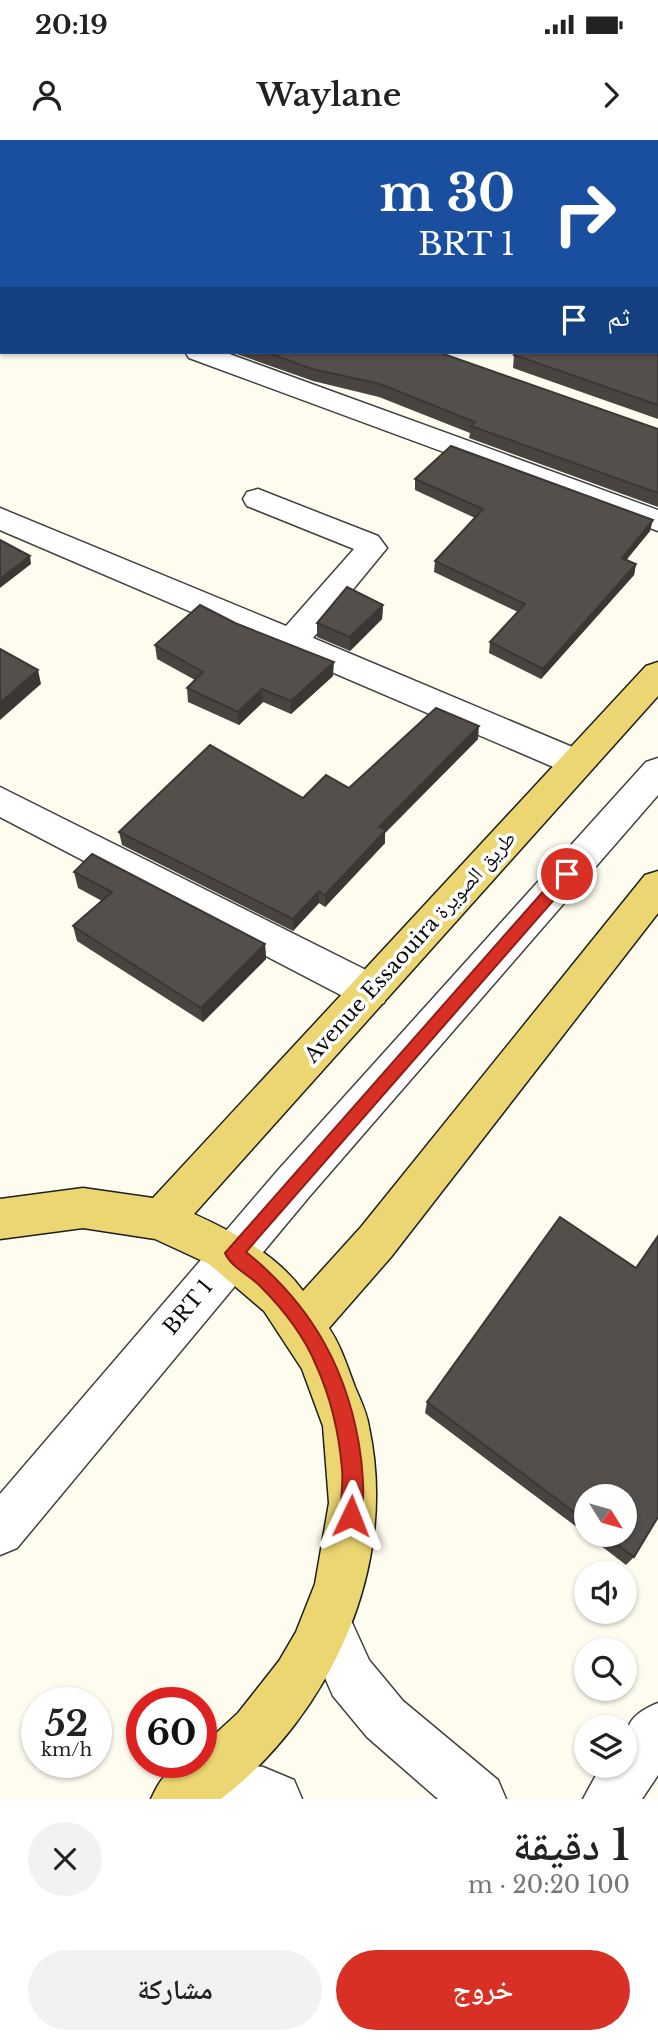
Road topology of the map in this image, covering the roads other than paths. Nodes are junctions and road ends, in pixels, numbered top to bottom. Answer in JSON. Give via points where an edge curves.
{"nodes":[{"id":1,"x":204,"y":354,"type":"edge"},
{"id":2,"x":258,"y":499,"type":"dead end"},
{"id":3,"x":0,"y":518,"type":"edge"},
{"id":4,"x":658,"y":520,"type":"edge"},
{"id":5,"x":291,"y":642,"type":"junction"},
{"id":6,"x":658,"y":674,"type":"edge"},
{"id":7,"x":577,"y":763,"type":"junction"},
{"id":8,"x":658,"y":771,"type":"edge"},
{"id":9,"x":0,"y":801,"type":"edge"},
{"id":10,"x":658,"y":886,"type":"edge"},
{"id":11,"x":370,"y":990,"type":"junction"},
{"id":12,"x":0,"y":1219,"type":"edge"},
{"id":13,"x":161,"y":1220,"type":"junction"},
{"id":14,"x":234,"y":1253,"type":"junction"},
{"id":15,"x":303,"y":1324,"type":"junction"},
{"id":16,"x":0,"y":1531,"type":"edge"},
{"id":17,"x":326,"y":1623,"type":"junction"},
{"id":18,"x":658,"y":1729,"type":"edge"},
{"id":19,"x":188,"y":1791,"type":"edge"},
{"id":20,"x":275,"y":1799,"type":"edge"},
{"id":21,"x":479,"y":1799,"type":"edge"},
{"id":22,"x":610,"y":1799,"type":"edge"}],
"edges":[{"from":1,"to":4,"type":"street"},
{"from":2,"to":5,"type":"street","via":[[372,548]]},
{"from":3,"to":5,"type":"street"},
{"from":5,"to":7,"type":"street"},
{"from":6,"to":7,"type":"main road","name":"Avenue Essaouira طريق الصويرة"},
{"from":7,"to":11,"type":"main road","name":"Avenue Essaouira طريق الصويرة"},
{"from":8,"to":14,"type":"street","name":"BRT 1"},
{"from":9,"to":11,"type":"street"},
{"from":10,"to":15,"type":"main road","via":[[376,1242]]},
{"from":11,"to":13,"type":"main road","name":"Avenue Essaouira طريق الصويرة"},
{"from":12,"to":13,"type":"main road","via":[[71,1207]]},
{"from":13,"to":14,"type":"main road"},
{"from":14,"to":15,"type":"main road","via":[[271,1285]]},
{"from":14,"to":16,"type":"street","name":"BRT 1"},
{"from":15,"to":17,"type":"main road","via":[[337,1393],[353,1473],[349,1537],[341,1581]]},
{"from":17,"to":19,"type":"main road","via":[[294,1685],[266,1722],[234,1756]]},
{"from":17,"to":21,"type":"street","via":[[351,1678],[385,1719]]},
{"from":18,"to":22,"type":"street"},
{"from":19,"to":20,"type":"street","via":[[263,1794]]}]}
